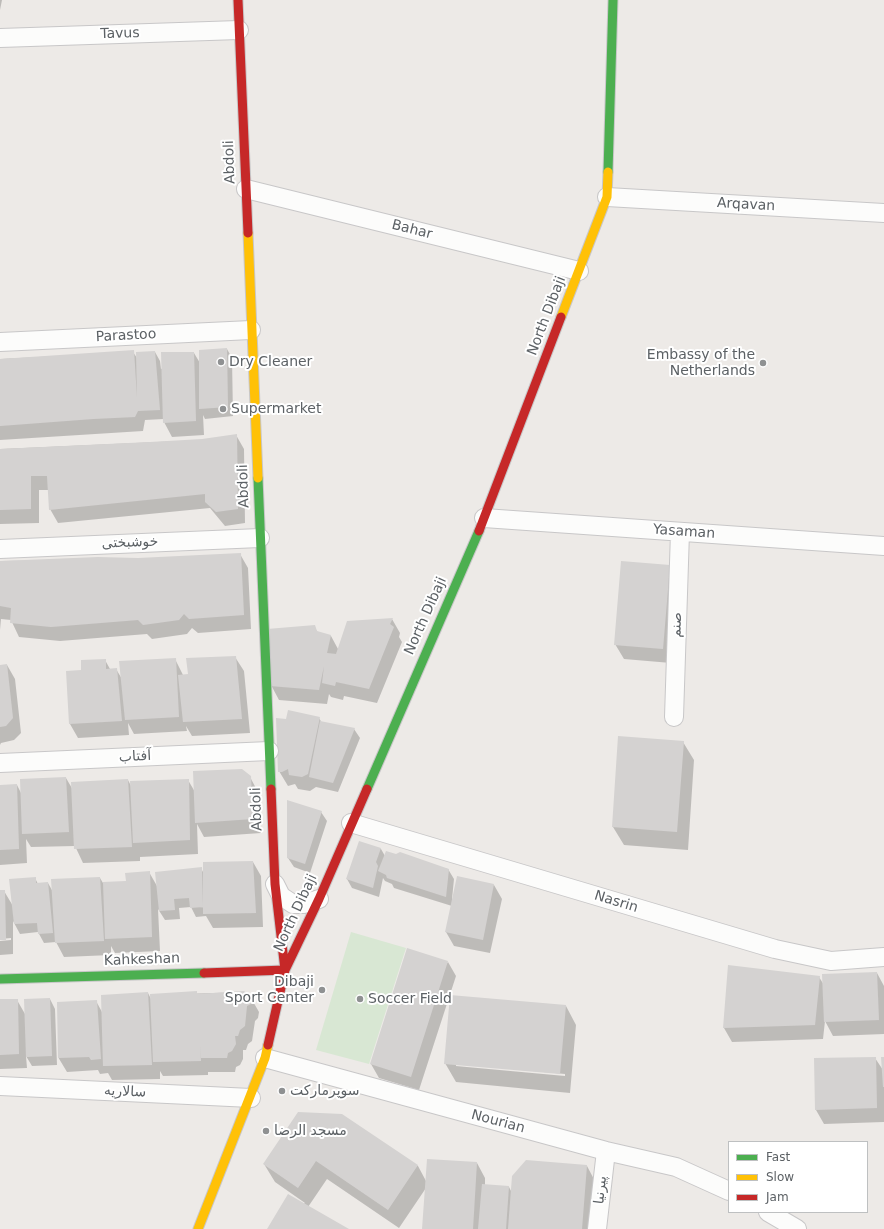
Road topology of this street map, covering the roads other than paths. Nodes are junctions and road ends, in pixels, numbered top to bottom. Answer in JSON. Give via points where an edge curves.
{"nodes":[{"id":1,"x":238,"y":0,"type":"edge"},
{"id":2,"x":613,"y":0,"type":"edge"},
{"id":3,"x":239,"y":30,"type":"junction"},
{"id":4,"x":0,"y":38,"type":"edge"},
{"id":5,"x":246,"y":189,"type":"junction"},
{"id":6,"x":608,"y":197,"type":"junction"},
{"id":7,"x":884,"y":214,"type":"edge"},
{"id":8,"x":579,"y":271,"type":"junction"},
{"id":9,"x":251,"y":330,"type":"junction"},
{"id":10,"x":0,"y":342,"type":"edge"},
{"id":11,"x":484,"y":518,"type":"junction"},
{"id":12,"x":680,"y":532,"type":"junction"},
{"id":13,"x":260,"y":538,"type":"junction"},
{"id":14,"x":884,"y":546,"type":"edge"},
{"id":15,"x":0,"y":549,"type":"edge"},
{"id":16,"x":674,"y":717,"type":"dead end"},
{"id":17,"x":269,"y":751,"type":"junction"},
{"id":18,"x":0,"y":763,"type":"edge"},
{"id":19,"x":351,"y":822,"type":"junction"},
{"id":20,"x":274,"y":884,"type":"junction"},
{"id":21,"x":319,"y":899,"type":"junction"},
{"id":22,"x":884,"y":957,"type":"edge"},
{"id":23,"x":285,"y":970,"type":"junction"},
{"id":24,"x":0,"y":979,"type":"edge"},
{"id":25,"x":265,"y":1058,"type":"junction"},
{"id":26,"x":0,"y":1086,"type":"edge"},
{"id":27,"x":250,"y":1098,"type":"junction"},
{"id":28,"x":606,"y":1151,"type":"junction"},
{"id":29,"x":728,"y":1191,"type":"edge"},
{"id":30,"x":771,"y":1213,"type":"edge"},
{"id":31,"x":794,"y":1222,"type":"edge"},
{"id":32,"x":198,"y":1229,"type":"edge"},
{"id":33,"x":597,"y":1229,"type":"edge"}],
"edges":[{"from":1,"to":3,"type":"main road","name":"Abdoli"},
{"from":2,"to":6,"type":"main road","name":"North Dibaji"},
{"from":3,"to":4,"type":"street","name":"Tavus"},
{"from":3,"to":5,"type":"main road","name":"Abdoli"},
{"from":5,"to":8,"type":"street","name":"Bahar"},
{"from":5,"to":9,"type":"main road","name":"Abdoli"},
{"from":6,"to":7,"type":"street","name":"Arqavan"},
{"from":6,"to":8,"type":"main road","name":"North Dibaji"},
{"from":8,"to":11,"type":"main road","name":"North Dibaji"},
{"from":9,"to":10,"type":"street","name":"Parastoo"},
{"from":9,"to":13,"type":"main road","name":"Abdoli"},
{"from":11,"to":12,"type":"street","name":"Yasaman"},
{"from":11,"to":19,"type":"main road","name":"North Dibaji"},
{"from":12,"to":14,"type":"street","name":"Yasaman"},
{"from":12,"to":16,"type":"street","name":"صنم"},
{"from":13,"to":15,"type":"street","name":"خوشبختی"},
{"from":13,"to":17,"type":"main road","name":"Abdoli"},
{"from":17,"to":18,"type":"street","name":"آفتاب"},
{"from":17,"to":20,"type":"main road","name":"Abdoli"},
{"from":19,"to":21,"type":"main road","name":"North Dibaji"},
{"from":19,"to":22,"type":"street","name":"Nasrin","via":[[775,949],[831,961]]},
{"from":20,"to":21,"type":"street","via":[[281,896],[293,904],[304,904]]},
{"from":20,"to":23,"type":"main road","name":"Abdoli"},
{"from":21,"to":23,"type":"main road","name":"North Dibaji"},
{"from":23,"to":24,"type":"main road","name":"Kahkeshan"},
{"from":23,"to":25,"type":"main road","name":"North Dibaji"},
{"from":25,"to":27,"type":"main road","name":"North Dibaji"},
{"from":25,"to":28,"type":"street","name":"Nourian"},
{"from":26,"to":27,"type":"street","name":"سالاریه"},
{"from":27,"to":32,"type":"main road","name":"North Dibaji"},
{"from":28,"to":29,"type":"street","name":"Nourian","via":[[676,1167]]},
{"from":28,"to":33,"type":"street","name":"پیرنیا"},
{"from":30,"to":31,"type":"street"}]}
